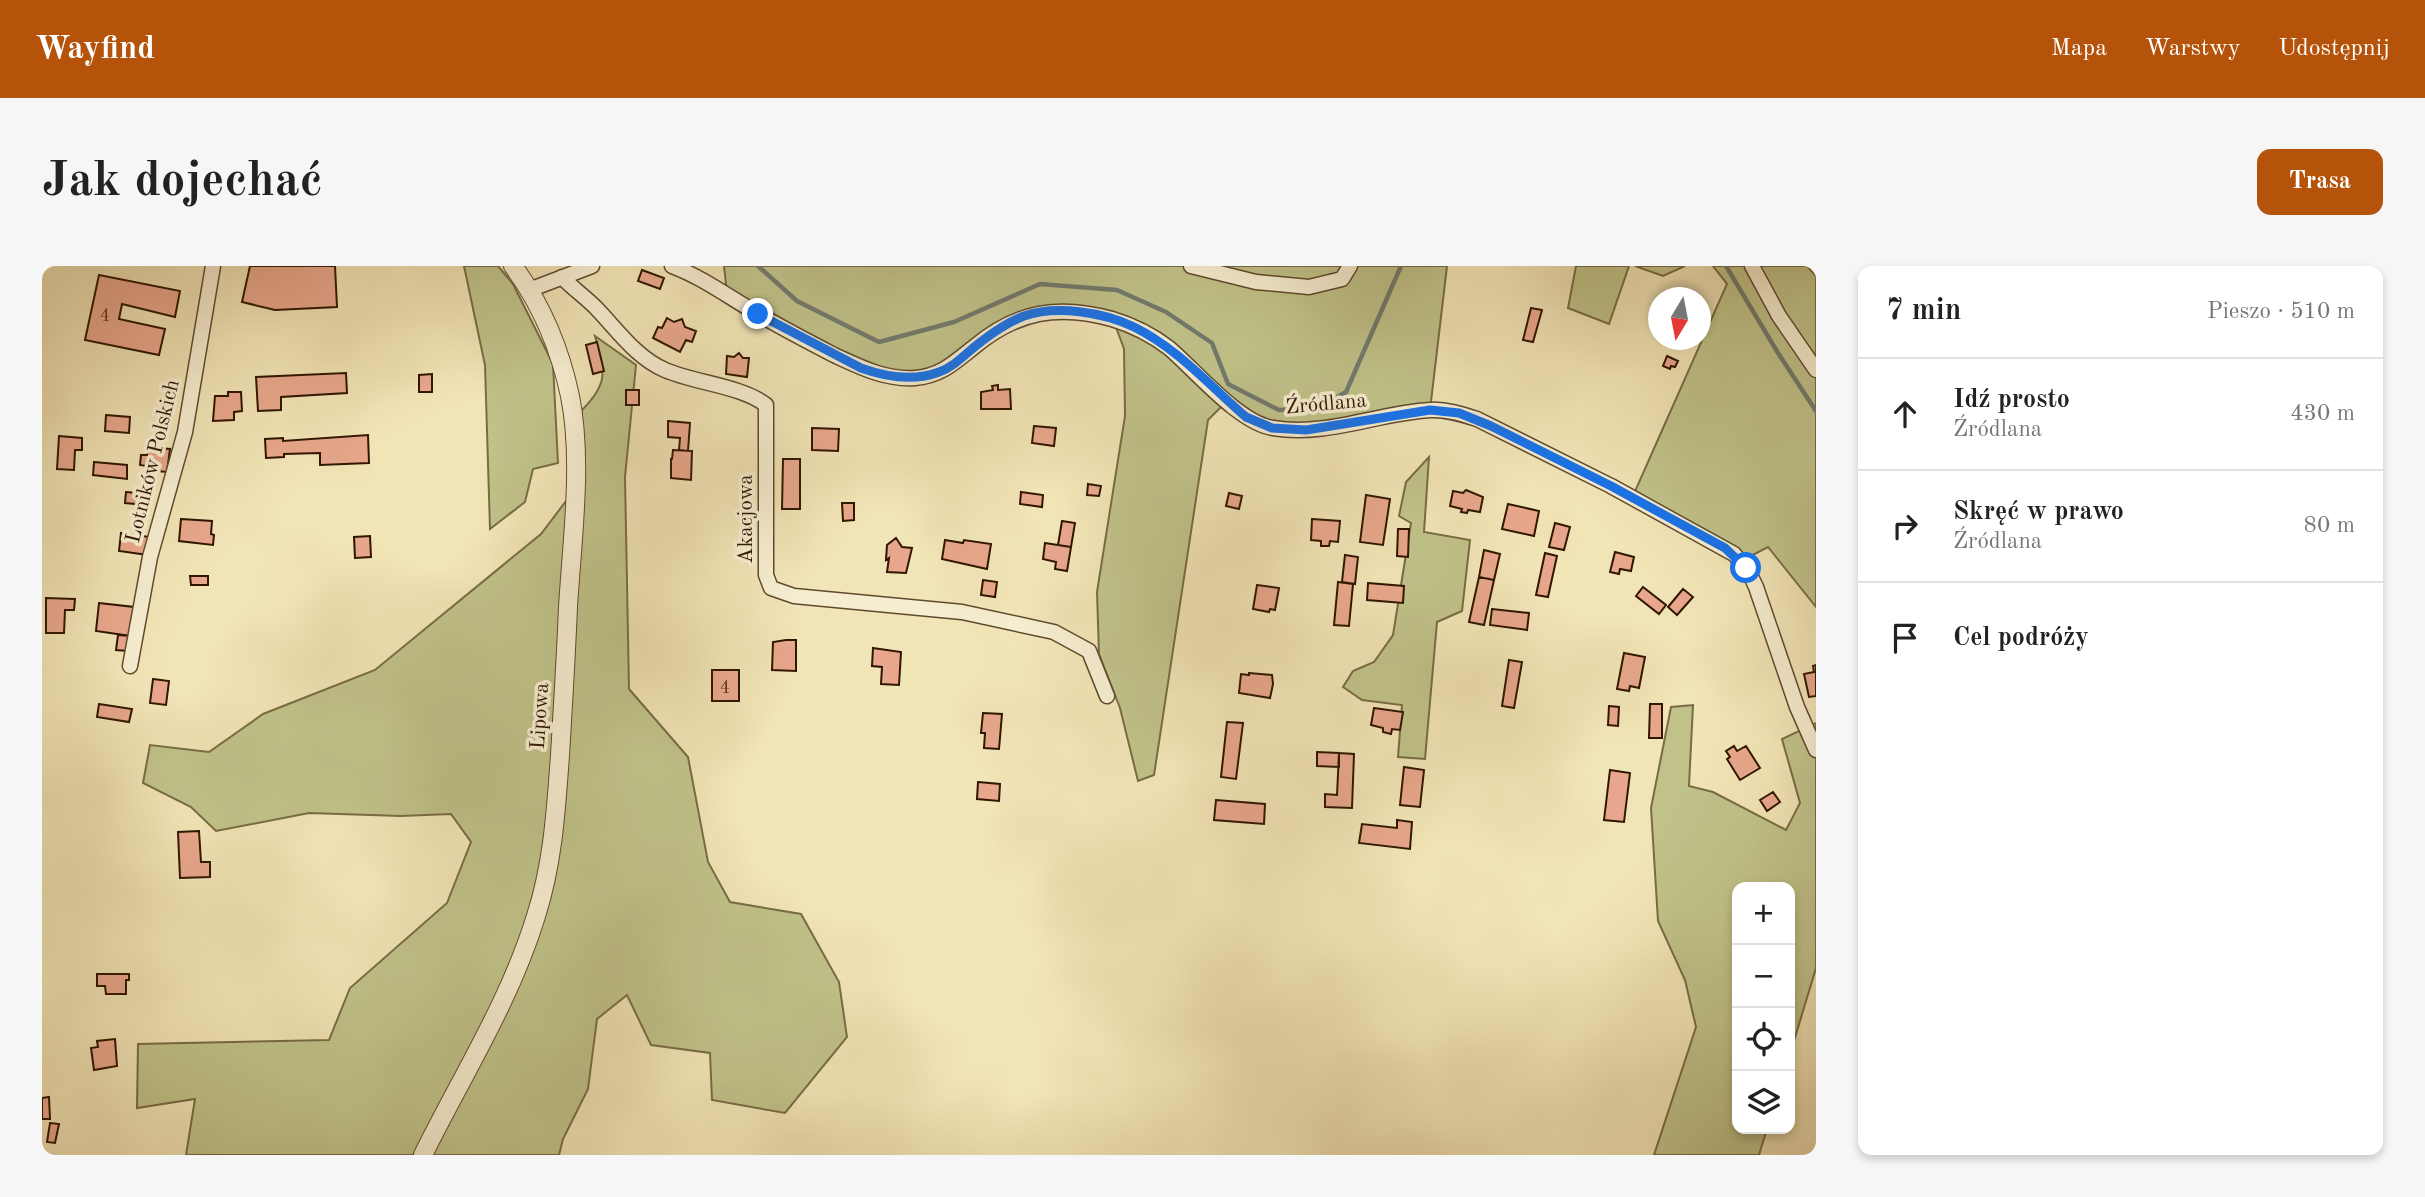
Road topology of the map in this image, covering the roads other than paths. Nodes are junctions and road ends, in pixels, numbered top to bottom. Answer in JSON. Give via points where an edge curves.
{"nodes":[{"id":1,"x":213,"y":266,"type":"edge"},
{"id":2,"x":513,"y":266,"type":"edge"},
{"id":3,"x":592,"y":266,"type":"edge"},
{"id":4,"x":672,"y":266,"type":"edge"},
{"id":5,"x":1191,"y":266,"type":"edge"},
{"id":6,"x":1350,"y":266,"type":"edge"},
{"id":7,"x":1752,"y":266,"type":"edge"},
{"id":8,"x":562,"y":277,"type":"junction"},
{"id":9,"x":530,"y":290,"type":"junction"},
{"id":10,"x":1816,"y":370,"type":"edge"},
{"id":11,"x":130,"y":666,"type":"dead end"},
{"id":12,"x":1107,"y":696,"type":"dead end"},
{"id":13,"x":1816,"y":750,"type":"edge"},
{"id":14,"x":423,"y":1155,"type":"edge"}],
"edges":[{"from":1,"to":11,"type":"street","name":"Lotników Polskich","via":[[185,432],[150,557]]},
{"from":2,"to":9,"type":"street","name":"Lipowa"},
{"from":3,"to":8,"type":"street"},
{"from":4,"to":13,"type":"street","name":"Źródlana","via":[[879,374],[913,378],[942,372],[1007,323],[1037,313],[1072,312],[1113,319],[1147,334],[1246,417],[1272,428],[1306,430],[1430,410],[1477,419],[1734,554],[1756,587]]},
{"from":5,"to":6,"type":"street","via":[[1256,282],[1309,287],[1342,279]]},
{"from":7,"to":10,"type":"street"},
{"from":8,"to":9,"type":"street"},
{"from":8,"to":12,"type":"street","name":"Akacjowa","via":[[626,342],[663,369],[754,396],[765,405],[766,575],[771,588],[794,596],[962,612],[1054,632],[1089,651]]},
{"from":9,"to":14,"type":"street","name":"Lipowa","via":[[562,365],[575,442],[554,840],[541,902],[515,977]]}]}
